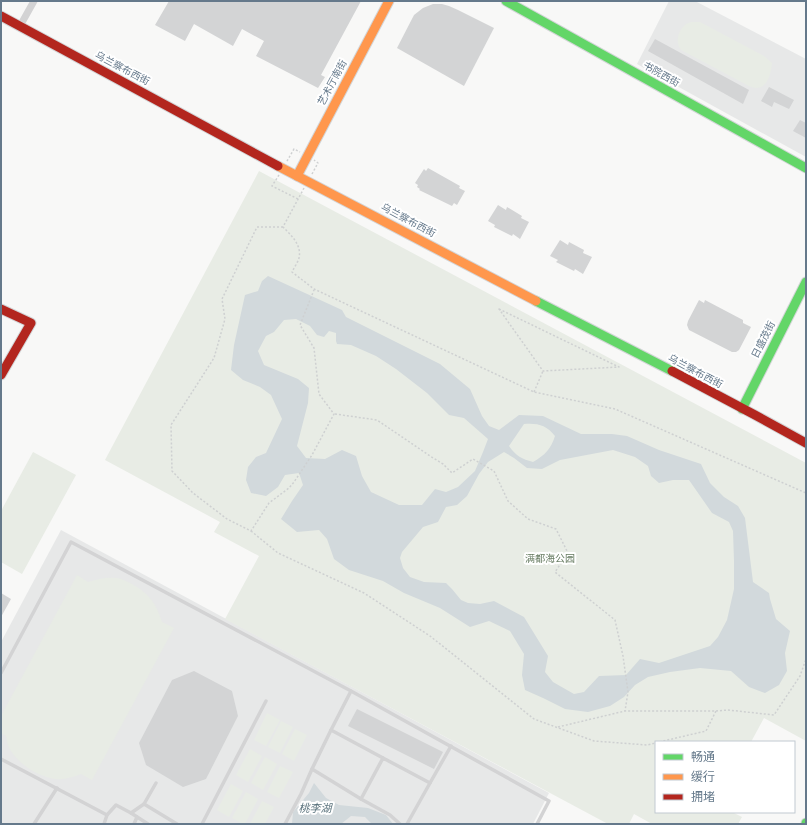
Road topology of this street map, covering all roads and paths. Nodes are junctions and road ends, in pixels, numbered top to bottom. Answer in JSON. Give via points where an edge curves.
{"nodes":[{"id":1,"x":34,"y":1,"type":"edge"},
{"id":2,"x":389,"y":1,"type":"edge"},
{"id":3,"x":506,"y":1,"type":"edge"},
{"id":4,"x":1,"y":16,"type":"edge"},
{"id":5,"x":20,"y":26,"type":"junction"},
{"id":6,"x":806,"y":168,"type":"edge"},
{"id":7,"x":297,"y":176,"type":"junction"},
{"id":8,"x":298,"y":199,"type":"dead end"},
{"id":9,"x":283,"y":227,"type":"junction"},
{"id":10,"x":806,"y":282,"type":"edge"},
{"id":11,"x":314,"y":289,"type":"junction"},
{"id":12,"x":1,"y":309,"type":"edge"},
{"id":13,"x":543,"y":371,"type":"junction"},
{"id":14,"x":1,"y":375,"type":"edge"},
{"id":15,"x":534,"y":392,"type":"junction"},
{"id":16,"x":742,"y":409,"type":"junction"},
{"id":17,"x":334,"y":414,"type":"junction"},
{"id":18,"x":806,"y":443,"type":"edge"},
{"id":19,"x":806,"y":494,"type":"edge"},
{"id":20,"x":251,"y":531,"type":"junction"},
{"id":21,"x":806,"y":658,"type":"edge"},
{"id":22,"x":1,"y":673,"type":"edge"},
{"id":23,"x":351,"y":691,"type":"junction"},
{"id":24,"x":266,"y":701,"type":"dead end"},
{"id":25,"x":625,"y":711,"type":"junction"},
{"id":26,"x":716,"y":711,"type":"junction"},
{"id":27,"x":558,"y":728,"type":"junction"},
{"id":28,"x":331,"y":730,"type":"junction"},
{"id":29,"x":663,"y":741,"type":"edge"},
{"id":30,"x":655,"y":743,"type":"edge"},
{"id":31,"x":450,"y":746,"type":"junction"},
{"id":32,"x":383,"y":758,"type":"junction"},
{"id":33,"x":1,"y":759,"type":"edge"},
{"id":34,"x":312,"y":769,"type":"junction"},
{"id":35,"x":156,"y":783,"type":"dead end"},
{"id":36,"x":430,"y":783,"type":"junction"},
{"id":37,"x":58,"y":788,"type":"junction"},
{"id":38,"x":361,"y":799,"type":"junction"},
{"id":39,"x":144,"y":804,"type":"junction"},
{"id":40,"x":131,"y":813,"type":"junction"},
{"id":41,"x":107,"y":815,"type":"junction"},
{"id":42,"x":137,"y":817,"type":"junction"},
{"id":43,"x":174,"y":823,"type":"edge"},
{"id":44,"x":34,"y":824,"type":"edge"},
{"id":45,"x":104,"y":824,"type":"edge"},
{"id":46,"x":134,"y":824,"type":"edge"},
{"id":47,"x":148,"y":824,"type":"edge"},
{"id":48,"x":202,"y":824,"type":"edge"},
{"id":49,"x":285,"y":824,"type":"edge"},
{"id":50,"x":400,"y":824,"type":"edge"},
{"id":51,"x":407,"y":824,"type":"edge"},
{"id":52,"x":537,"y":824,"type":"edge"}],
"edges":[{"from":1,"to":5,"type":"street"},
{"from":2,"to":7,"type":"street","name":"艺术厅南街"},
{"from":3,"to":6,"type":"street","name":"书院西街"},
{"from":4,"to":5,"type":"street","name":"乌兰察布西街"},
{"from":5,"to":7,"type":"street","name":"乌兰察布西街"},
{"from":7,"to":16,"type":"street","name":"乌兰察布西街"},
{"from":8,"to":9,"type":"path"},
{"from":9,"to":11,"type":"path","via":[[299,247],[300,257],[292,272]]},
{"from":9,"to":20,"type":"path","via":[[257,227],[222,299],[225,319],[214,358],[171,425],[172,472],[193,493],[227,519]]},
{"from":10,"to":16,"type":"street","name":"日盛茂街"},
{"from":11,"to":15,"type":"path"},
{"from":11,"to":17,"type":"path","via":[[300,326],[314,348],[319,394]]},
{"from":12,"to":14,"type":"street","via":[[31,323]]},
{"from":13,"to":13,"type":"path","via":[[499,309],[620,366],[604,367]]},
{"from":13,"to":15,"type":"path"},
{"from":15,"to":19,"type":"path","via":[[615,409]]},
{"from":16,"to":18,"type":"street","name":"乌兰察布西街"},
{"from":17,"to":20,"type":"path","via":[[294,482],[269,503]]},
{"from":17,"to":25,"type":"path","via":[[377,420],[443,464],[452,473],[473,459],[494,471],[508,501],[528,519],[556,529],[568,553],[555,572],[615,620],[628,692]]},
{"from":20,"to":27,"type":"path","via":[[278,553],[364,593],[430,636],[534,719]]},
{"from":21,"to":26,"type":"path","via":[[800,676],[774,715]]},
{"from":22,"to":23,"type":"lane","via":[[71,542]]},
{"from":23,"to":28,"type":"lane"},
{"from":23,"to":31,"type":"lane"},
{"from":24,"to":48,"type":"lane"},
{"from":25,"to":26,"type":"path"},
{"from":25,"to":27,"type":"path"},
{"from":26,"to":29,"type":"path","via":[[706,731]]},
{"from":27,"to":30,"type":"path","via":[[594,741],[647,745]]},
{"from":28,"to":32,"type":"lane"},
{"from":28,"to":34,"type":"lane"},
{"from":31,"to":36,"type":"lane"},
{"from":31,"to":52,"type":"lane","via":[[549,801]]},
{"from":32,"to":36,"type":"lane"},
{"from":32,"to":38,"type":"lane"},
{"from":33,"to":37,"type":"lane"},
{"from":34,"to":38,"type":"lane"},
{"from":34,"to":49,"type":"lane"},
{"from":35,"to":39,"type":"lane"},
{"from":36,"to":51,"type":"lane"},
{"from":37,"to":41,"type":"lane"},
{"from":37,"to":44,"type":"lane"},
{"from":38,"to":50,"type":"lane","via":[[390,815]]},
{"from":39,"to":40,"type":"lane"},
{"from":39,"to":43,"type":"lane"},
{"from":40,"to":41,"type":"lane","via":[[116,805]]},
{"from":40,"to":42,"type":"lane"},
{"from":41,"to":45,"type":"lane"},
{"from":42,"to":46,"type":"lane"},
{"from":42,"to":47,"type":"lane"}]}
